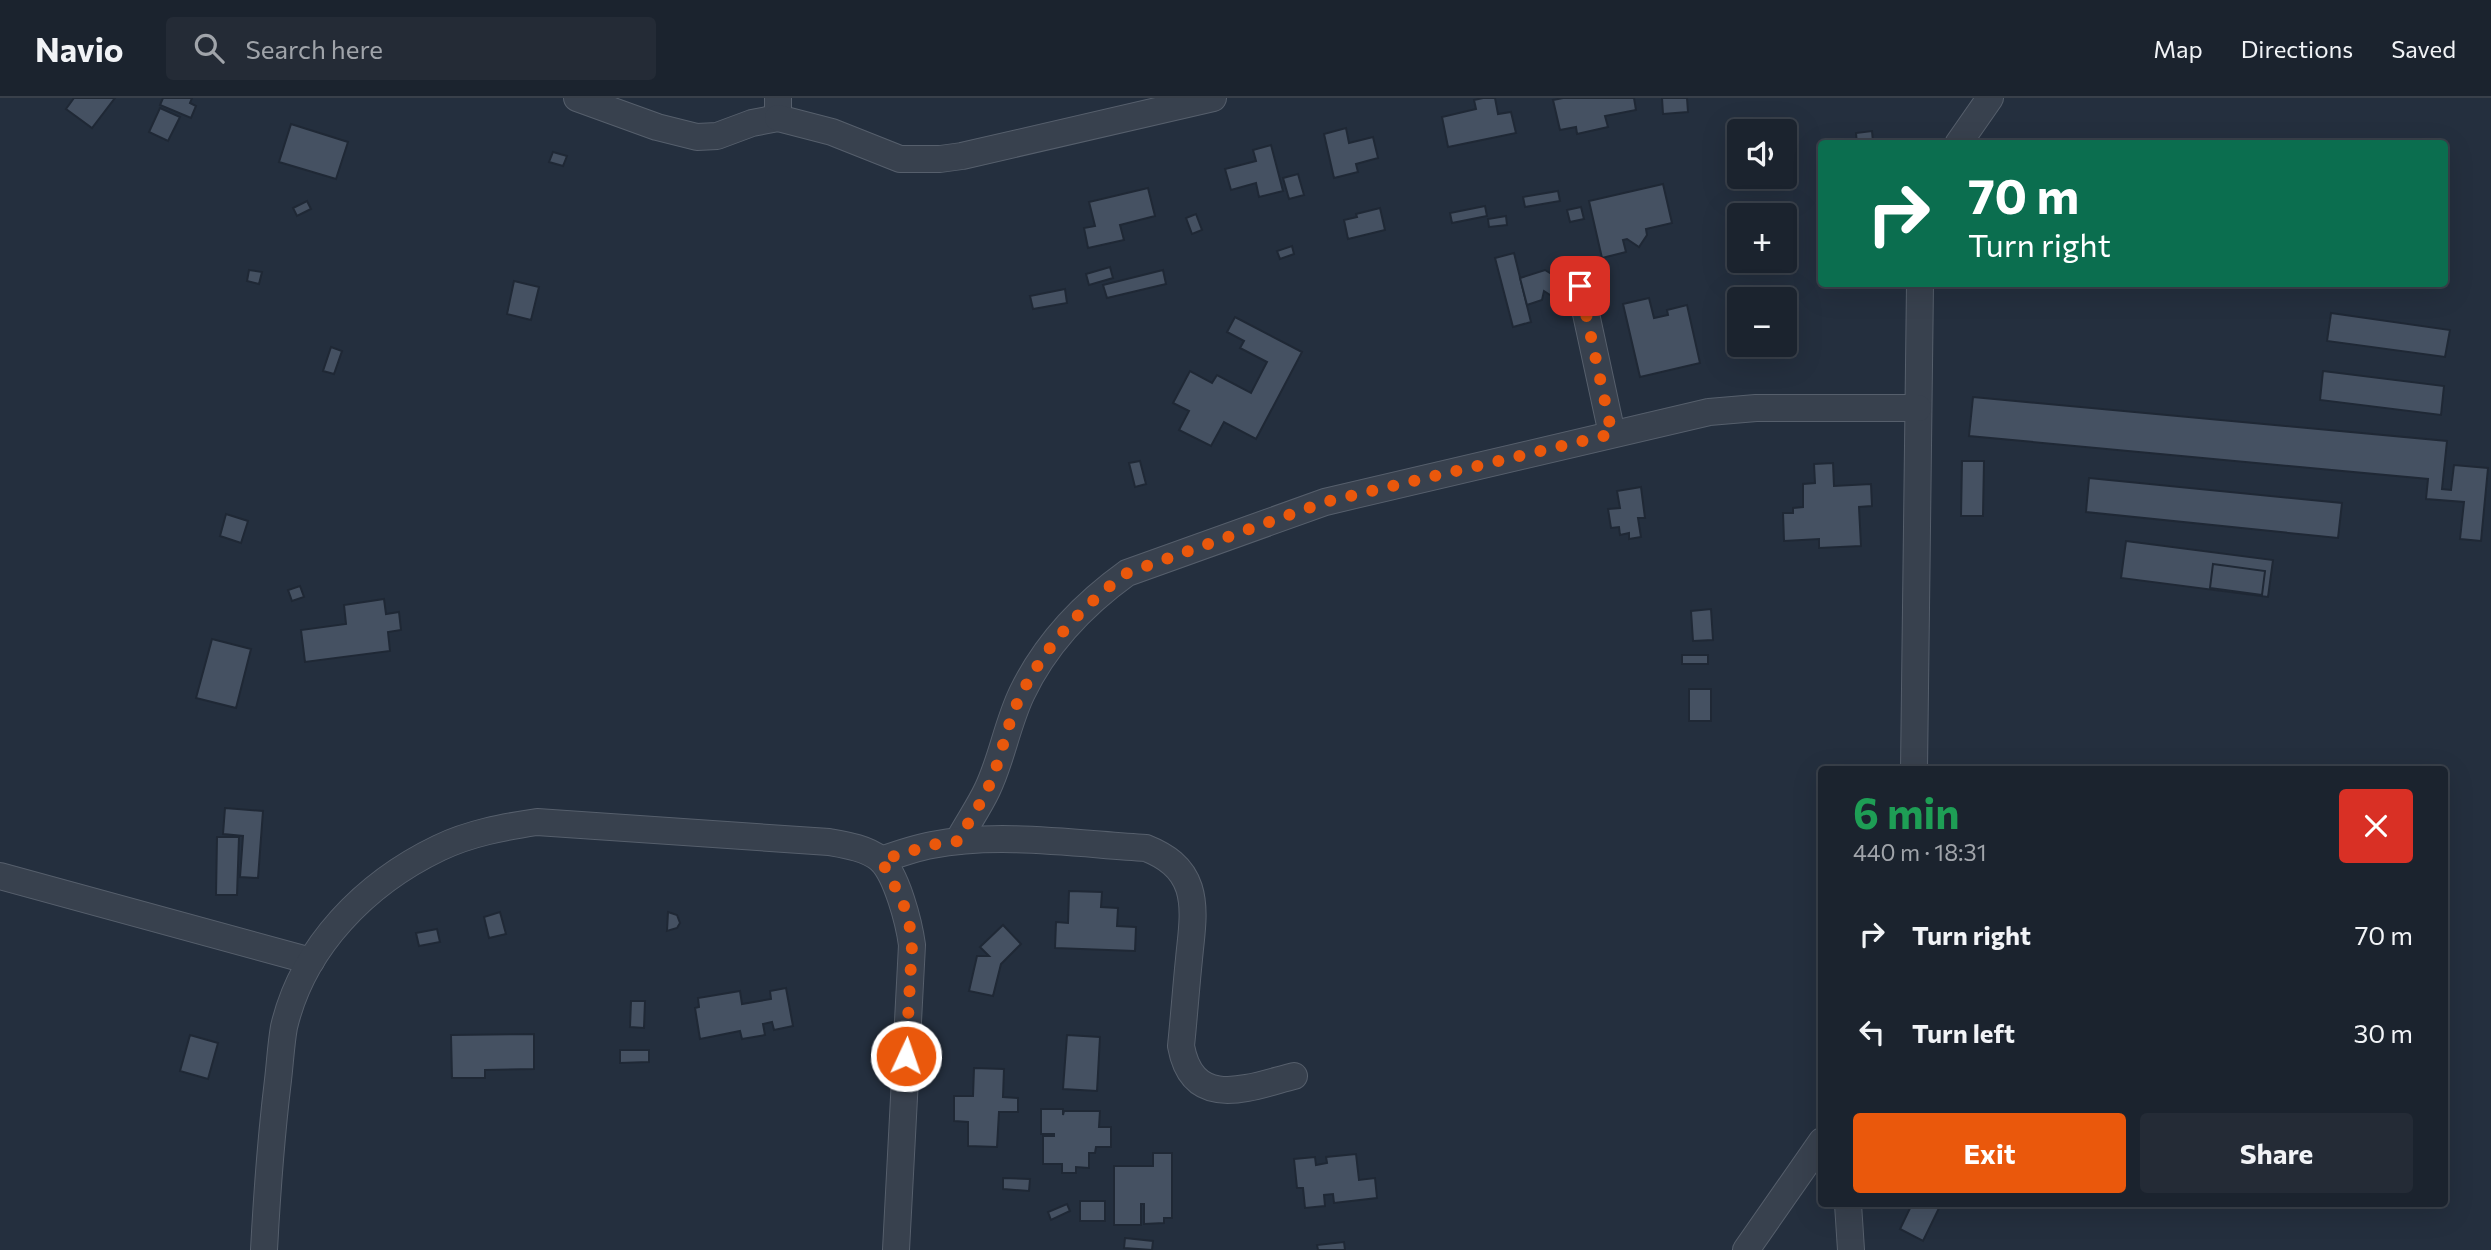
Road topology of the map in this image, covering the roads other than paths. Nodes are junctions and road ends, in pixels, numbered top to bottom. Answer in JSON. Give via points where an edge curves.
{"nodes":[{"id":1,"x":577,"y":98,"type":"edge"},
{"id":2,"x":1213,"y":98,"type":"edge"},
{"id":3,"x":1990,"y":98,"type":"edge"},
{"id":4,"x":778,"y":108,"type":"edge"},
{"id":5,"x":1961,"y":140,"type":"edge"},
{"id":6,"x":1580,"y":286,"type":"dead end"},
{"id":7,"x":1920,"y":287,"type":"edge"},
{"id":8,"x":1917,"y":408,"type":"junction"},
{"id":9,"x":1612,"y":434,"type":"junction"},
{"id":10,"x":1914,"y":766,"type":"edge"},
{"id":11,"x":958,"y":841,"type":"junction"},
{"id":12,"x":881,"y":860,"type":"junction"},
{"id":13,"x":0,"y":876,"type":"edge"},
{"id":14,"x":311,"y":961,"type":"junction"},
{"id":15,"x":1294,"y":1076,"type":"dead end"},
{"id":16,"x":1818,"y":1147,"type":"edge"},
{"id":17,"x":1848,"y":1207,"type":"edge"},
{"id":18,"x":264,"y":1250,"type":"edge"},
{"id":19,"x":896,"y":1250,"type":"edge"},
{"id":20,"x":1746,"y":1250,"type":"edge"},
{"id":21,"x":1851,"y":1250,"type":"edge"}],
"edges":[{"from":1,"to":4,"type":"street","via":[[696,137],[717,136]]},
{"from":2,"to":4,"type":"street","via":[[940,159],[900,159]]},
{"from":3,"to":5,"type":"street"},
{"from":6,"to":9,"type":"street"},
{"from":7,"to":8,"type":"street"},
{"from":8,"to":9,"type":"street","via":[[1732,409]]},
{"from":8,"to":10,"type":"street"},
{"from":9,"to":11,"type":"street","via":[[1325,502],[1127,573],[1101,591],[1070,623],[1035,669],[1020,696],[988,789]]},
{"from":11,"to":12,"type":"street"},
{"from":11,"to":15,"type":"street","via":[[1146,848],[1172,862],[1189,889],[1193,912],[1181,1046],[1184,1064],[1213,1089],[1230,1092]]},
{"from":12,"to":14,"type":"street","via":[[861,849],[829,842],[578,823],[537,822],[497,828],[439,848],[388,879],[341,919]]},
{"from":12,"to":19,"type":"street","via":[[902,900],[912,945]]},
{"from":13,"to":14,"type":"street"},
{"from":14,"to":18,"type":"street","via":[[284,1028],[270,1141]]},
{"from":16,"to":20,"type":"street"},
{"from":17,"to":21,"type":"street"}]}
